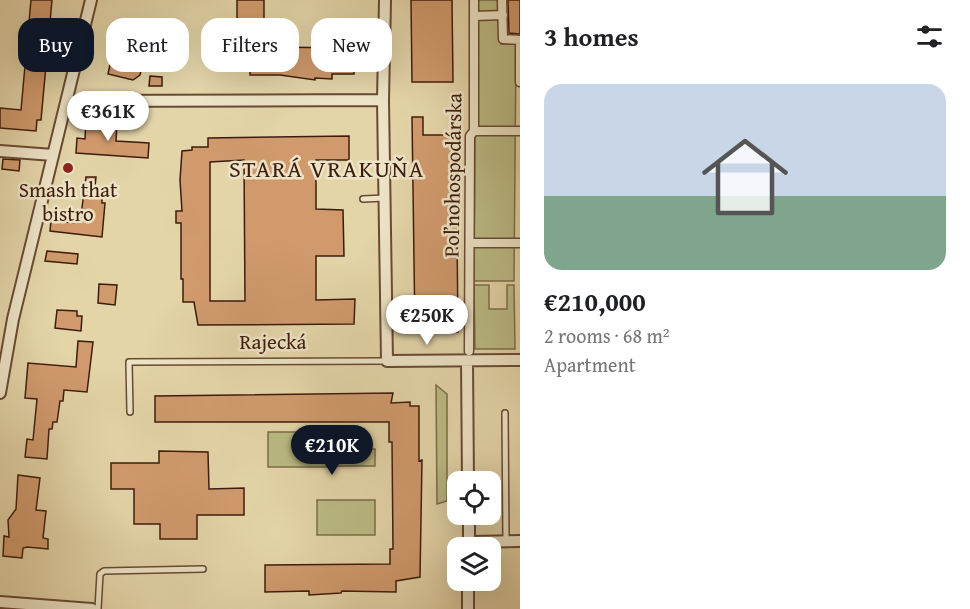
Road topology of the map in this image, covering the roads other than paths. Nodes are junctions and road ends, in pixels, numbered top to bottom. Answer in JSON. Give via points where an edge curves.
{"nodes":[{"id":1,"x":91,"y":0,"type":"edge"},
{"id":2,"x":385,"y":0,"type":"edge"},
{"id":3,"x":474,"y":0,"type":"edge"},
{"id":4,"x":502,"y":0,"type":"edge"},
{"id":5,"x":502,"y":15,"type":"junction"},
{"id":6,"x":475,"y":16,"type":"junction"},
{"id":7,"x":520,"y":82,"type":"edge"},
{"id":8,"x":383,"y":100,"type":"junction"},
{"id":9,"x":68,"y":101,"type":"junction"},
{"id":10,"x":474,"y":131,"type":"junction"},
{"id":11,"x":520,"y":132,"type":"edge"},
{"id":12,"x":0,"y":151,"type":"edge"},
{"id":13,"x":53,"y":155,"type":"junction"},
{"id":14,"x":385,"y":198,"type":"junction"},
{"id":15,"x":363,"y":199,"type":"dead end"},
{"id":16,"x":470,"y":243,"type":"junction"},
{"id":17,"x":520,"y":243,"type":"edge"},
{"id":18,"x":468,"y":356,"type":"junction"},
{"id":19,"x":387,"y":360,"type":"junction"},
{"id":20,"x":520,"y":360,"type":"edge"},
{"id":21,"x":0,"y":393,"type":"edge"},
{"id":22,"x":130,"y":412,"type":"dead end"},
{"id":23,"x":505,"y":413,"type":"dead end"},
{"id":24,"x":468,"y":471,"type":"edge"},
{"id":25,"x":506,"y":541,"type":"junction"},
{"id":26,"x":520,"y":541,"type":"edge"},
{"id":27,"x":501,"y":542,"type":"edge"},
{"id":28,"x":203,"y":569,"type":"dead end"},
{"id":29,"x":468,"y":591,"type":"edge"},
{"id":30,"x":0,"y":602,"type":"edge"},
{"id":31,"x":92,"y":609,"type":"edge"},
{"id":32,"x":98,"y":609,"type":"edge"},
{"id":33,"x":468,"y":609,"type":"edge"}],
"edges":[{"from":1,"to":9,"type":"street"},
{"from":2,"to":8,"type":"street"},
{"from":3,"to":6,"type":"street","name":"Poľnohospodárska"},
{"from":4,"to":5,"type":"street"},
{"from":5,"to":6,"type":"street"},
{"from":5,"to":7,"type":"street","via":[[503,39],[520,40]]},
{"from":6,"to":10,"type":"street","name":"Poľnohospodárska"},
{"from":8,"to":9,"type":"street"},
{"from":8,"to":14,"type":"street"},
{"from":9,"to":13,"type":"street"},
{"from":10,"to":11,"type":"street"},
{"from":10,"to":16,"type":"street","name":"Poľnohospodárska","via":[[470,136]]},
{"from":12,"to":13,"type":"street"},
{"from":13,"to":21,"type":"street","via":[[13,319]]},
{"from":14,"to":15,"type":"lane"},
{"from":14,"to":19,"type":"street"},
{"from":16,"to":17,"type":"street"},
{"from":16,"to":18,"type":"street","name":"Poľnohospodárska"},
{"from":18,"to":19,"type":"street","name":"Rajecká"},
{"from":18,"to":20,"type":"street","name":"Rajecká"},
{"from":18,"to":24,"type":"street","name":"Poľnohospodárska"},
{"from":19,"to":22,"type":"lane","name":"Rajecká","via":[[129,362]]},
{"from":23,"to":25,"type":"lane"},
{"from":25,"to":26,"type":"street"},
{"from":25,"to":27,"type":"street"},
{"from":28,"to":32,"type":"lane","via":[[104,571],[100,574]]},
{"from":29,"to":33,"type":"street"},
{"from":30,"to":31,"type":"street"}]}
